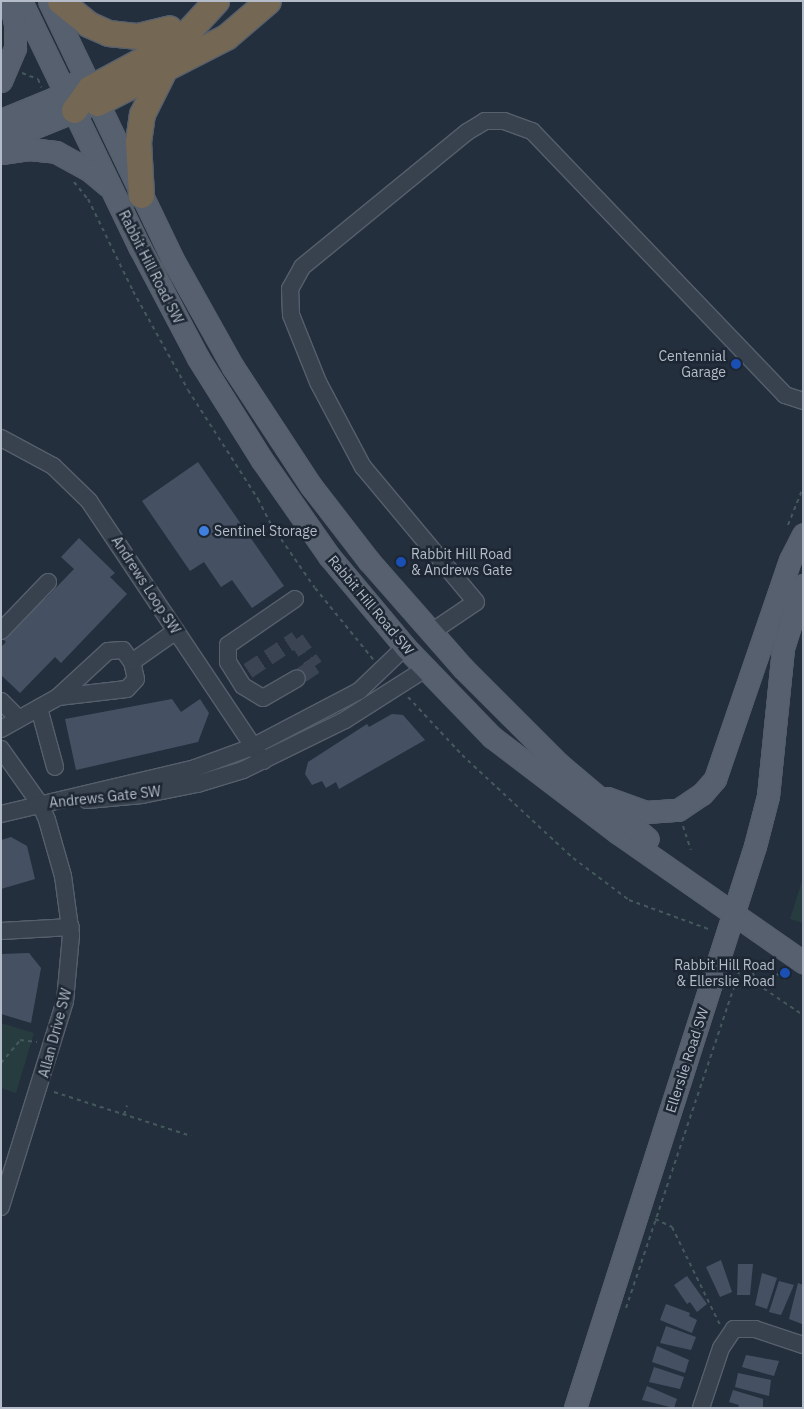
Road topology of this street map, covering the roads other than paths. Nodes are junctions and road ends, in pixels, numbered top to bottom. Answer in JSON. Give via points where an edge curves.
{"nodes":[{"id":1,"x":10,"y":1,"type":"edge"},
{"id":2,"x":21,"y":1,"type":"edge"},
{"id":3,"x":49,"y":1,"type":"edge"},
{"id":4,"x":60,"y":1,"type":"edge"},
{"id":5,"x":268,"y":1,"type":"edge"},
{"id":6,"x":213,"y":4,"type":"edge"},
{"id":7,"x":169,"y":28,"type":"junction"},
{"id":8,"x":163,"y":72,"type":"junction"},
{"id":9,"x":1,"y":81,"type":"edge"},
{"id":10,"x":78,"y":91,"type":"junction"},
{"id":11,"x":1,"y":104,"type":"edge"},
{"id":12,"x":1,"y":120,"type":"edge"},
{"id":13,"x":1,"y":141,"type":"edge"},
{"id":14,"x":1,"y":153,"type":"edge"},
{"id":15,"x":112,"y":189,"type":"junction"},
{"id":16,"x":141,"y":195,"type":"junction"},
{"id":17,"x":803,"y":401,"type":"edge"},
{"id":18,"x":1,"y":438,"type":"edge"},
{"id":19,"x":298,"y":513,"type":"junction"},
{"id":20,"x":803,"y":534,"type":"edge"},
{"id":21,"x":803,"y":551,"type":"edge"},
{"id":22,"x":48,"y":582,"type":"dead end"},
{"id":23,"x":803,"y":585,"type":"edge"},
{"id":24,"x":295,"y":599,"type":"dead end"},
{"id":25,"x":1,"y":631,"type":"edge"},
{"id":26,"x":176,"y":631,"type":"junction"},
{"id":27,"x":430,"y":633,"type":"junction"},
{"id":28,"x":405,"y":647,"type":"junction"},
{"id":29,"x":783,"y":648,"type":"junction"},
{"id":30,"x":132,"y":662,"type":"junction"},
{"id":31,"x":426,"y":669,"type":"junction"},
{"id":32,"x":243,"y":678,"type":"junction"},
{"id":33,"x":297,"y":678,"type":"tunnel mouth"},
{"id":34,"x":58,"y":697,"type":"junction"},
{"id":35,"x":222,"y":699,"type":"junction"},
{"id":36,"x":1,"y":701,"type":"edge"},
{"id":37,"x":39,"y":708,"type":"junction"},
{"id":38,"x":19,"y":719,"type":"junction"},
{"id":39,"x":1,"y":729,"type":"edge"},
{"id":40,"x":252,"y":747,"type":"junction"},
{"id":41,"x":1,"y":749,"type":"edge"},
{"id":42,"x":263,"y":761,"type":"junction"},
{"id":43,"x":55,"y":767,"type":"dead end"},
{"id":44,"x":590,"y":791,"type":"junction"},
{"id":45,"x":40,"y":804,"type":"junction"},
{"id":46,"x":1,"y":814,"type":"edge"},
{"id":47,"x":695,"y":888,"type":"junction"},
{"id":48,"x":734,"y":914,"type":"junction"},
{"id":49,"x":70,"y":927,"type":"junction"},
{"id":50,"x":1,"y":931,"type":"edge"},
{"id":51,"x":803,"y":962,"type":"edge"},
{"id":52,"x":1,"y":1207,"type":"edge"},
{"id":53,"x":803,"y":1345,"type":"edge"},
{"id":54,"x":575,"y":1408,"type":"edge"},
{"id":55,"x":701,"y":1408,"type":"edge"}],
"edges":[{"from":1,"to":9,"type":"main road","via":[[15,24],[15,48]]},
{"from":2,"to":10,"type":"main road"},
{"from":3,"to":10,"type":"main road"},
{"from":4,"to":7,"type":"highway","via":[[88,24],[108,33],[138,36]]},
{"from":5,"to":8,"type":"highway","via":[[226,37]]},
{"from":6,"to":7,"type":"highway"},
{"from":6,"to":10,"type":"highway","via":[[181,39]]},
{"from":7,"to":10,"type":"highway"},
{"from":8,"to":10,"type":"highway"},
{"from":8,"to":16,"type":"highway","via":[[142,114],[138,142]]},
{"from":10,"to":11,"type":"main road"},
{"from":10,"to":12,"type":"main road"},
{"from":10,"to":13,"type":"main road"},
{"from":10,"to":15,"type":"main road","name":"Rabbit Hill Road SW"},
{"from":10,"to":16,"type":"main road","name":"Rabbit Hill Road SW"},
{"from":14,"to":15,"type":"main road","via":[[29,149],[56,152],[90,171]]},
{"from":15,"to":19,"type":"main road","name":"Rabbit Hill Road SW","via":[[198,358]]},
{"from":16,"to":27,"type":"main road","name":"Rabbit Hill Road SW","via":[[200,310],[264,417],[358,546]]},
{"from":17,"to":27,"type":"street","via":[[784,395],[532,131],[504,121],[485,122],[467,132],[302,268],[290,289],[291,315],[318,382],[363,467],[476,602]]},
{"from":18,"to":26,"type":"street","name":"Andrews Loop SW","via":[[53,466],[89,501]]},
{"from":19,"to":27,"type":"main road","via":[[327,534],[411,630]]},
{"from":19,"to":28,"type":"main road","name":"Rabbit Hill Road SW"},
{"from":20,"to":44,"type":"main road","via":[[790,560],[715,779],[678,810],[657,813]]},
{"from":21,"to":29,"type":"main road","name":"Ellerslie Road SW","via":[[784,605],[780,635]]},
{"from":22,"to":25,"type":"street"},
{"from":23,"to":29,"type":"main road","name":"Ellerslie Road SW"},
{"from":24,"to":32,"type":"street","via":[[228,645],[228,662]]},
{"from":26,"to":30,"type":"street"},
{"from":26,"to":35,"type":"street","name":"Andrews Loop SW"},
{"from":27,"to":44,"type":"main road","name":"Rabbit Hill Road SW","via":[[518,724]]},
{"from":28,"to":31,"type":"main road","name":"Rabbit Hill Road SW"},
{"from":28,"to":40,"type":"street","name":"Andrews Gate SW","via":[[384,670],[333,706]]},
{"from":29,"to":48,"type":"main road","name":"Ellerslie Road SW","via":[[768,796]]},
{"from":30,"to":34,"type":"street","via":[[122,650],[108,651]]},
{"from":30,"to":34,"type":"street","via":[[136,679],[127,689]]},
{"from":31,"to":42,"type":"street","name":"Andrews Gate SW","via":[[344,720]]},
{"from":31,"to":47,"type":"main road","name":"Rabbit Hill Road SW","via":[[499,742]]},
{"from":32,"to":33,"type":"street","via":[[263,698]]},
{"from":32,"to":35,"type":"street"},
{"from":34,"to":37,"type":"street"},
{"from":35,"to":40,"type":"street","name":"Andrews Loop SW"},
{"from":36,"to":38,"type":"street"},
{"from":37,"to":38,"type":"street"},
{"from":37,"to":43,"type":"street"},
{"from":38,"to":39,"type":"street"},
{"from":40,"to":42,"type":"street","name":"Andrews Loop SW"},
{"from":40,"to":45,"type":"street","name":"Andrews Gate SW","via":[[195,768]]},
{"from":41,"to":45,"type":"street","name":"Allan Drive SW"},
{"from":42,"to":45,"type":"street","name":"Andrews Gate SW","via":[[197,784],[142,795]]},
{"from":44,"to":47,"type":"main road","name":"Rabbit Hill Road SW","via":[[652,842]]},
{"from":45,"to":46,"type":"street"},
{"from":45,"to":49,"type":"street","name":"Allan Drive SW","via":[[64,876]]},
{"from":47,"to":48,"type":"main road","name":"Rabbit Hill Road SW"},
{"from":48,"to":51,"type":"main road","name":"Rabbit Hill Road SW"},
{"from":48,"to":54,"type":"main road","name":"Ellerslie Road SW"},
{"from":49,"to":50,"type":"street"},
{"from":49,"to":52,"type":"street","name":"Allan Drive SW","via":[[71,966],[65,1002]]},
{"from":53,"to":55,"type":"street","via":[[755,1329],[730,1333]]}]}
